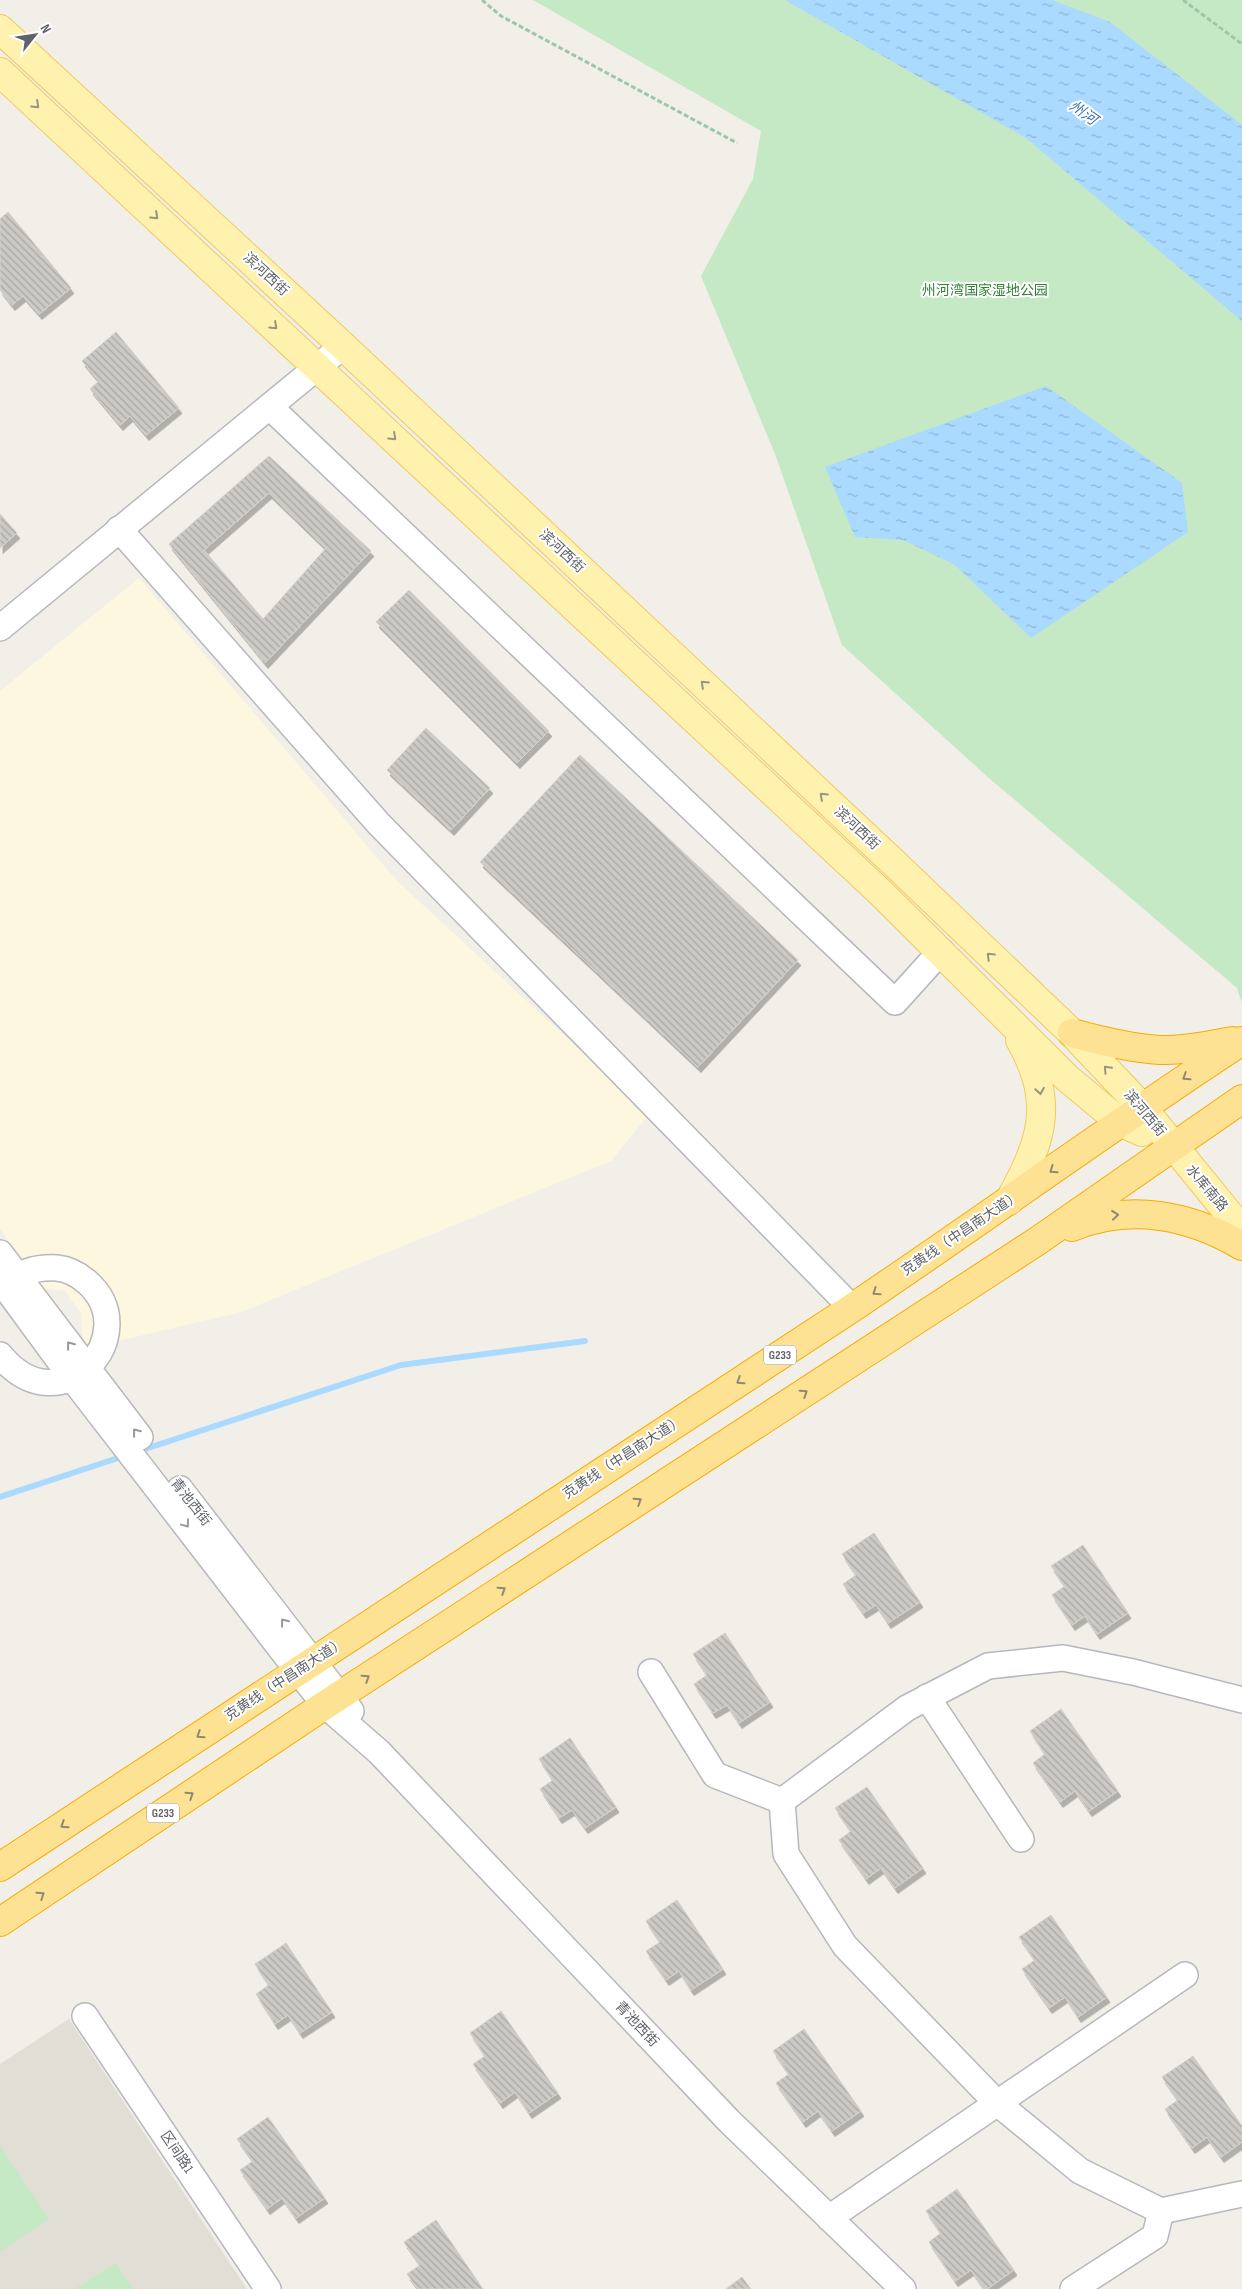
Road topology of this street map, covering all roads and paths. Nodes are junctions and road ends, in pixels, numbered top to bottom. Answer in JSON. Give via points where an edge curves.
{"nodes":[{"id":1,"x":482,"y":0,"type":"edge"},
{"id":2,"x":1183,"y":0,"type":"edge"},
{"id":3,"x":0,"y":29,"type":"edge"},
{"id":4,"x":1242,"y":44,"type":"edge"},
{"id":5,"x":0,"y":72,"type":"edge"},
{"id":6,"x":737,"y":143,"type":"dead end"},
{"id":7,"x":343,"y":346,"type":"junction"},
{"id":8,"x":319,"y":368,"type":"junction"},
{"id":9,"x":270,"y":406,"type":"junction"},
{"id":10,"x":119,"y":529,"type":"junction"},
{"id":11,"x":0,"y":628,"type":"edge"},
{"id":12,"x":941,"y":951,"type":"junction"},
{"id":13,"x":1005,"y":1015,"type":"junction"},
{"id":14,"x":1072,"y":1033,"type":"junction"},
{"id":15,"x":1242,"y":1040,"type":"edge"},
{"id":16,"x":1242,"y":1099,"type":"edge"},
{"id":17,"x":1131,"y":1114,"type":"junction"},
{"id":18,"x":1172,"y":1147,"type":"junction"},
{"id":19,"x":1009,"y":1201,"type":"junction"},
{"id":20,"x":1242,"y":1230,"type":"edge"},
{"id":21,"x":1036,"y":1242,"type":"junction"},
{"id":22,"x":1242,"y":1246,"type":"edge"},
{"id":23,"x":0,"y":1254,"type":"edge"},
{"id":24,"x":6,"y":1285,"type":"edge"},
{"id":25,"x":852,"y":1308,"type":"junction"},
{"id":26,"x":0,"y":1355,"type":"edge"},
{"id":27,"x":80,"y":1373,"type":"junction"},
{"id":28,"x":306,"y":1666,"type":"junction"},
{"id":29,"x":651,"y":1672,"type":"dead end"},
{"id":30,"x":927,"y":1697,"type":"junction"},
{"id":31,"x":333,"y":1700,"type":"junction"},
{"id":32,"x":1242,"y":1700,"type":"edge"},
{"id":33,"x":782,"y":1801,"type":"junction"},
{"id":34,"x":1020,"y":1839,"type":"dead end"},
{"id":35,"x":0,"y":1867,"type":"edge"},
{"id":36,"x":0,"y":1922,"type":"edge"},
{"id":37,"x":1185,"y":1975,"type":"dead end"},
{"id":38,"x":86,"y":2016,"type":"dead end"},
{"id":39,"x":996,"y":2102,"type":"junction"},
{"id":40,"x":1242,"y":2194,"type":"edge"},
{"id":41,"x":1161,"y":2211,"type":"junction"},
{"id":42,"x":829,"y":2218,"type":"junction"},
{"id":43,"x":268,"y":2289,"type":"edge"},
{"id":44,"x":903,"y":2289,"type":"edge"},
{"id":45,"x":1073,"y":2289,"type":"edge"}],
"edges":[{"from":1,"to":6,"type":"path","via":[[501,16]]},
{"from":2,"to":4,"type":"path"},
{"from":3,"to":7,"type":"main road","name":"滨河西街"},
{"from":5,"to":8,"type":"main road","name":"滨河西街","one_way":true},
{"from":7,"to":8,"type":"street"},
{"from":14,"to":7,"type":"main road","name":"滨河西街","one_way":true},
{"from":8,"to":9,"type":"street"},
{"from":8,"to":12,"type":"main road","name":"滨河西街","one_way":true},
{"from":9,"to":10,"type":"street"},
{"from":9,"to":12,"type":"street","via":[[895,1002]]},
{"from":10,"to":11,"type":"street"},
{"from":10,"to":25,"type":"street","via":[[378,823]]},
{"from":12,"to":13,"type":"main road","name":"滨河西街"},
{"from":13,"to":17,"type":"main road","name":"滨河西街","via":[[1067,1078]]},
{"from":13,"to":19,"type":"main road","one_way":true,"via":[[1033,1064],[1042,1101],[1034,1150]]},
{"from":14,"to":15,"type":"highway","via":[[1115,1044],[1160,1050]]},
{"from":17,"to":14,"type":"main road","name":"滨河西街","one_way":true},
{"from":15,"to":17,"type":"highway","name":"克黄线（中昌南大道）","number":"G233","one_way":true},
{"from":16,"to":18,"type":"highway","number":"G233"},
{"from":17,"to":18,"type":"main road","name":"滨河西街"},
{"from":17,"to":19,"type":"highway","name":"克黄线（中昌南大道）","number":"G233","one_way":true},
{"from":18,"to":20,"type":"main road","name":"水库南路"},
{"from":18,"to":21,"type":"highway","number":"G233"},
{"from":19,"to":25,"type":"highway","name":"克黄线（中昌南大道）","number":"G233","one_way":true},
{"from":21,"to":22,"type":"highway","one_way":true,"via":[[1106,1216],[1134,1214],[1164,1215],[1189,1221]]},
{"from":31,"to":21,"type":"highway","number":"G233","one_way":true},
{"from":23,"to":24,"type":"street","name":"青池西街"},
{"from":24,"to":27,"type":"street","name":"青池西街"},
{"from":24,"to":27,"type":"street","via":[[26,1272],[44,1267],[63,1268],[94,1288],[103,1305],[107,1323],[105,1342],[96,1359]]},
{"from":25,"to":28,"type":"highway","name":"克黄线（中昌南大道）","number":"G233","one_way":true},
{"from":26,"to":27,"type":"street","via":[[11,1368],[28,1379],[46,1383],[66,1380]]},
{"from":27,"to":28,"type":"street","name":"青池西街"},
{"from":28,"to":31,"type":"street","name":"青池西街"},
{"from":28,"to":35,"type":"highway","name":"克黄线（中昌南大道）","number":"G233","one_way":true},
{"from":29,"to":33,"type":"street","via":[[715,1775]]},
{"from":30,"to":32,"type":"street","via":[[988,1666],[1063,1658]]},
{"from":30,"to":33,"type":"street","via":[[907,1708]]},
{"from":30,"to":34,"type":"street"},
{"from":36,"to":31,"type":"highway","number":"G233","one_way":true},
{"from":31,"to":42,"type":"street","name":"青池西街","via":[[729,2121]]},
{"from":33,"to":39,"type":"street","via":[[786,1854],[845,1946]]},
{"from":37,"to":39,"type":"street"},
{"from":38,"to":43,"type":"street","name":"区间路1"},
{"from":39,"to":41,"type":"street","via":[[1080,2171]]},
{"from":39,"to":42,"type":"street"},
{"from":40,"to":41,"type":"street"},
{"from":41,"to":45,"type":"street","via":[[1155,2236]]},
{"from":42,"to":44,"type":"street","name":"青池西街"}]}
